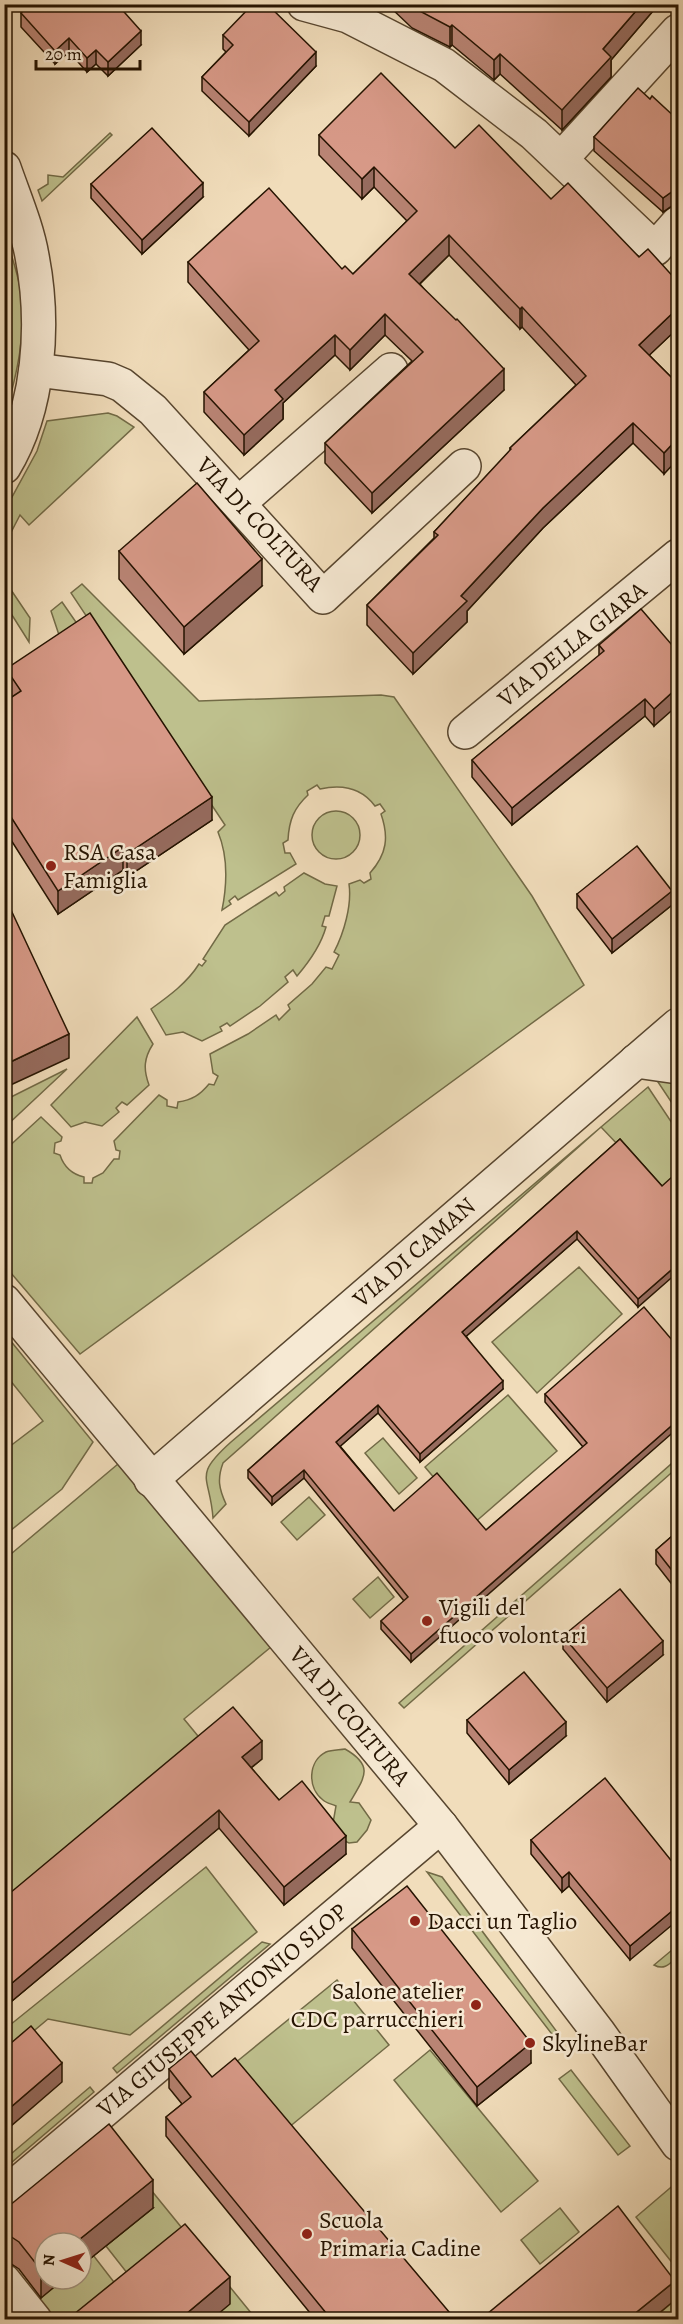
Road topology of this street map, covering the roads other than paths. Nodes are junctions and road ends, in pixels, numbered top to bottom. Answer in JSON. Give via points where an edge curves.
{"nodes":[{"id":1,"x":304,"y":4,"type":"edge"},
{"id":2,"x":678,"y":31,"type":"edge"},
{"id":3,"x":561,"y":159,"type":"junction"},
{"id":4,"x":4,"y":168,"type":"edge"},
{"id":5,"x":678,"y":223,"type":"edge"},
{"id":6,"x":36,"y":370,"type":"junction"},
{"id":7,"x":391,"y":370,"type":"dead end"},
{"id":8,"x":465,"y":466,"type":"dead end"},
{"id":9,"x":4,"y":467,"type":"edge"},
{"id":10,"x":239,"y":503,"type":"junction"},
{"id":11,"x":678,"y":556,"type":"edge"},
{"id":12,"x":465,"y":732,"type":"dead end"},
{"id":13,"x":678,"y":1024,"type":"edge"},
{"id":14,"x":636,"y":1061,"type":"junction"},
{"id":15,"x":678,"y":1067,"type":"edge"},
{"id":16,"x":4,"y":1301,"type":"edge"},
{"id":17,"x":151,"y":1480,"type":"junction"},
{"id":18,"x":441,"y":1826,"type":"junction"},
{"id":19,"x":678,"y":2144,"type":"edge"},
{"id":20,"x":4,"y":2195,"type":"edge"},
{"id":21,"x":4,"y":2281,"type":"edge"},
{"id":22,"x":34,"y":2319,"type":"edge"}],
"edges":[{"from":1,"to":3,"type":"street","via":[[348,16],[444,65]]},
{"from":2,"to":3,"type":"street"},
{"from":3,"to":5,"type":"street","via":[[654,249]]},
{"from":4,"to":6,"type":"street","via":[[32,254],[40,309]]},
{"from":6,"to":9,"type":"street","via":[[14,452]]},
{"from":6,"to":10,"type":"street","name":"VIA DI COLTURA","via":[[108,379],[122,385],[153,410]]},
{"from":7,"to":10,"type":"street"},
{"from":8,"to":10,"type":"street","name":"VIA DI COLTURA","via":[[323,597]]},
{"from":11,"to":12,"type":"street","name":"VIA DELLA GIARA"},
{"from":13,"to":14,"type":"street","name":"VIA DI CAMAN"},
{"from":14,"to":15,"type":"street"},
{"from":14,"to":17,"type":"street","name":"VIA DI CAMAN"},
{"from":16,"to":17,"type":"street","name":"VIA DI COLTURA"},
{"from":17,"to":18,"type":"street","name":"VIA DI COLTURA"},
{"from":18,"to":19,"type":"street","name":"VIA DI COLTURA","via":[[599,2032]]},
{"from":18,"to":20,"type":"street","name":"VIA GIUSEPPE ANTONIO SLOP"},
{"from":21,"to":22,"type":"street"}]}
